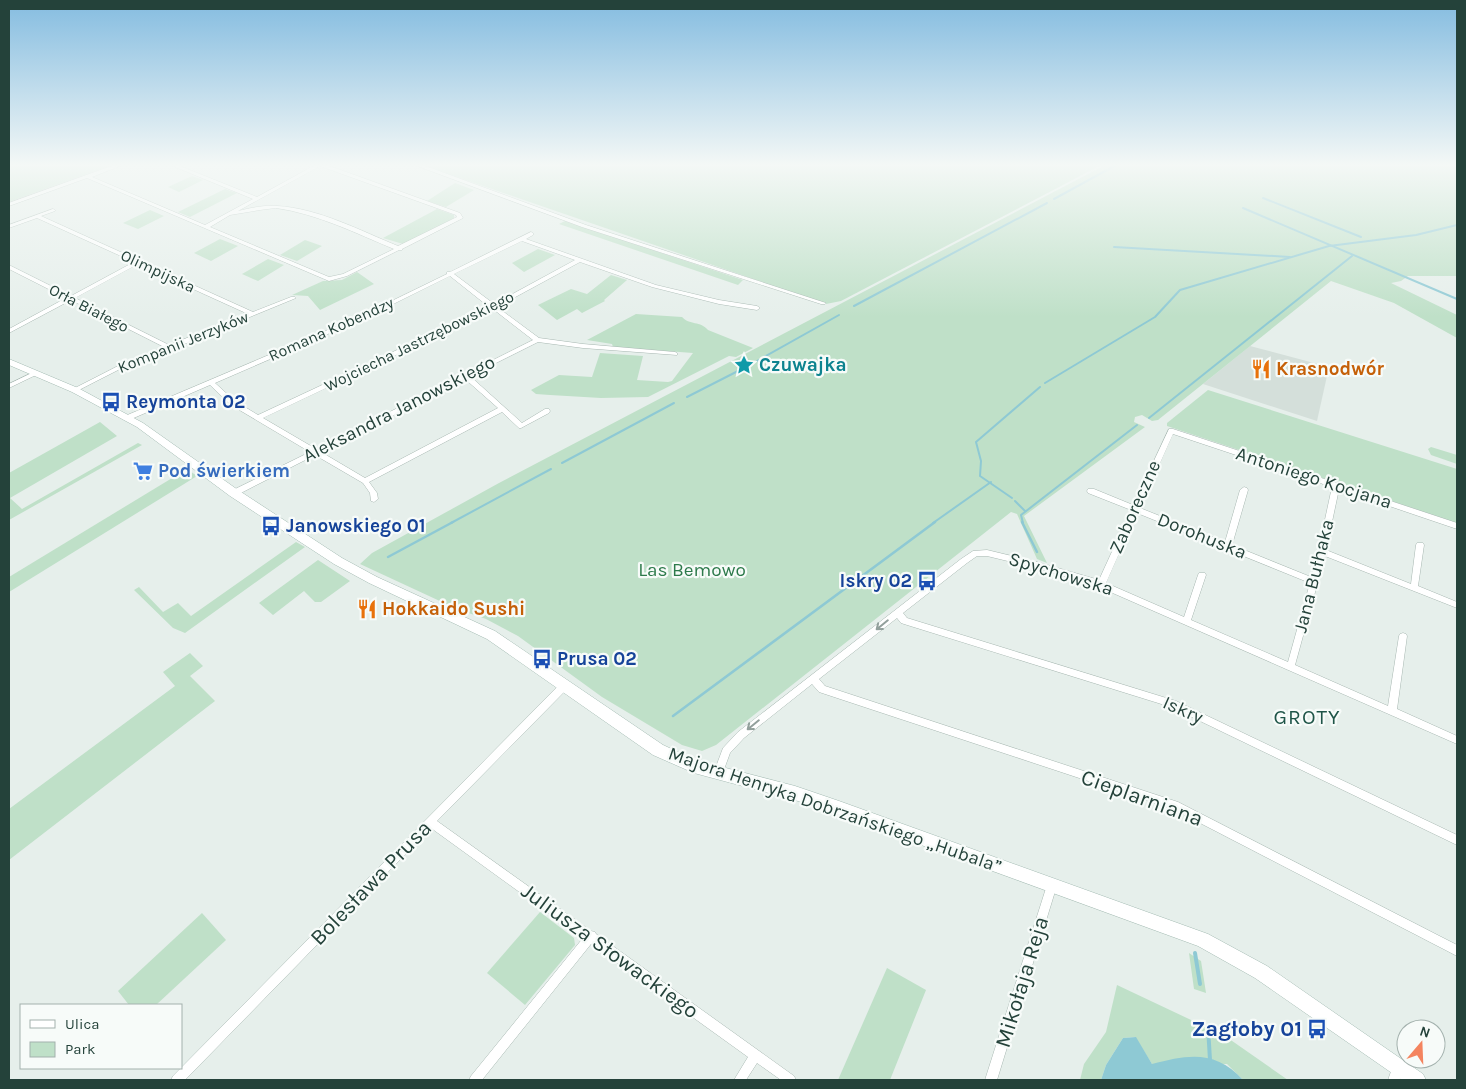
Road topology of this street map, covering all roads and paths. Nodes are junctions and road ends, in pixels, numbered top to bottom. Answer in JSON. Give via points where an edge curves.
{"nodes":[{"id":1,"x":39,"y":215,"type":"edge"},
{"id":2,"x":175,"y":215,"type":"edge"},
{"id":3,"x":229,"y":215,"type":"edge"},
{"id":4,"x":309,"y":215,"type":"edge"},
{"id":5,"x":454,"y":215,"type":"edge"},
{"id":6,"x":553,"y":215,"type":"edge"},
{"id":7,"x":36,"y":216,"type":"junction"},
{"id":8,"x":9,"y":227,"type":"edge"},
{"id":9,"x":205,"y":228,"type":"junction"},
{"id":10,"x":531,"y":234,"type":"dead end"},
{"id":11,"x":522,"y":239,"type":"junction"},
{"id":12,"x":400,"y":249,"type":"junction"},
{"id":13,"x":579,"y":260,"type":"junction"},
{"id":14,"x":138,"y":262,"type":"junction"},
{"id":15,"x":9,"y":267,"type":"edge"},
{"id":16,"x":449,"y":273,"type":"junction"},
{"id":17,"x":70,"y":298,"type":"junction"},
{"id":18,"x":293,"y":298,"type":"dead end"},
{"id":19,"x":823,"y":303,"type":"dead end"},
{"id":20,"x":493,"y":307,"type":"junction"},
{"id":21,"x":757,"y":308,"type":"dead end"},
{"id":22,"x":252,"y":314,"type":"junction"},
{"id":23,"x":9,"y":331,"type":"edge"},
{"id":24,"x":537,"y":340,"type":"junction"},
{"id":25,"x":170,"y":348,"type":"junction"},
{"id":26,"x":675,"y":354,"type":"dead end"},
{"id":27,"x":9,"y":362,"type":"edge"},
{"id":28,"x":36,"y":373,"type":"junction"},
{"id":29,"x":466,"y":376,"type":"junction"},
{"id":30,"x":211,"y":382,"type":"junction"},
{"id":31,"x":9,"y":386,"type":"edge"},
{"id":32,"x":75,"y":390,"type":"junction"},
{"id":33,"x":502,"y":409,"type":"junction"},
{"id":34,"x":548,"y":411,"type":"dead end"},
{"id":35,"x":127,"y":418,"type":"junction"},
{"id":36,"x":257,"y":418,"type":"junction"},
{"id":37,"x":1171,"y":431,"type":"joint"},
{"id":38,"x":312,"y":452,"type":"junction"},
{"id":39,"x":365,"y":481,"type":"junction"},
{"id":40,"x":1336,"y":485,"type":"junction"},
{"id":41,"x":1244,"y":490,"type":"dead end"},
{"id":42,"x":1091,"y":491,"type":"dead end"},
{"id":43,"x":234,"y":493,"type":"junction"},
{"id":44,"x":374,"y":499,"type":"dead end"},
{"id":45,"x":1135,"y":509,"type":"junction"},
{"id":46,"x":1457,"y":526,"type":"edge"},
{"id":47,"x":1420,"y":545,"type":"dead end"},
{"id":48,"x":1228,"y":546,"type":"junction"},
{"id":49,"x":1322,"y":552,"type":"junction"},
{"id":50,"x":1202,"y":575,"type":"dead end"},
{"id":51,"x":1313,"y":581,"type":"junction"},
{"id":52,"x":1101,"y":584,"type":"junction"},
{"id":53,"x":1414,"y":588,"type":"junction"},
{"id":54,"x":1457,"y":605,"type":"edge"},
{"id":55,"x":898,"y":612,"type":"junction"},
{"id":56,"x":1187,"y":620,"type":"junction"},
{"id":57,"x":1402,"y":636,"type":"dead end"},
{"id":58,"x":1291,"y":666,"type":"junction"},
{"id":59,"x":814,"y":680,"type":"junction"},
{"id":60,"x":565,"y":685,"type":"junction"},
{"id":61,"x":1392,"y":711,"type":"junction"},
{"id":62,"x":1457,"y":740,"type":"edge"},
{"id":63,"x":719,"y":772,"type":"junction"},
{"id":64,"x":430,"y":822,"type":"junction"},
{"id":65,"x":1457,"y":840,"type":"edge"},
{"id":66,"x":1052,"y":885,"type":"junction"},
{"id":67,"x":591,"y":936,"type":"junction"},
{"id":68,"x":1457,"y":951,"type":"edge"},
{"id":69,"x":755,"y":1055,"type":"junction"},
{"id":70,"x":1396,"y":1074,"type":"edge"},
{"id":71,"x":177,"y":1080,"type":"edge"},
{"id":72,"x":475,"y":1080,"type":"edge"},
{"id":73,"x":740,"y":1080,"type":"edge"},
{"id":74,"x":790,"y":1080,"type":"edge"},
{"id":75,"x":991,"y":1080,"type":"edge"},
{"id":76,"x":1417,"y":1080,"type":"edge"}],
"edges":[{"from":1,"to":7,"type":"street"},
{"from":2,"to":9,"type":"street"},
{"from":3,"to":9,"type":"street"},
{"from":4,"to":12,"type":"street"},
{"from":5,"to":12,"type":"street","via":[[460,217],[457,221]]},
{"from":6,"to":19,"type":"street"},
{"from":7,"to":8,"type":"street"},
{"from":7,"to":14,"type":"street","name":"Olimpijska"},
{"from":9,"to":12,"type":"street","via":[[332,279]]},
{"from":10,"to":11,"type":"street","name":"Romana Kobendzy"},
{"from":11,"to":13,"type":"street"},
{"from":11,"to":16,"type":"street","name":"Romana Kobendzy"},
{"from":13,"to":20,"type":"street","name":"Wojciecha Jastrzębowskiego"},
{"from":13,"to":21,"type":"street","via":[[658,288]]},
{"from":14,"to":17,"type":"street"},
{"from":14,"to":22,"type":"street","name":"Olimpijska"},
{"from":15,"to":17,"type":"street","name":"Orła Białego"},
{"from":16,"to":20,"type":"street"},
{"from":16,"to":30,"type":"street","name":"Romana Kobendzy","via":[[366,316]]},
{"from":17,"to":23,"type":"street"},
{"from":17,"to":25,"type":"street","name":"Orła Białego"},
{"from":18,"to":22,"type":"street","name":"Kompanii Jerzyków"},
{"from":20,"to":24,"type":"street"},
{"from":20,"to":36,"type":"street","name":"Wojciecha Jastrzębowskiego"},
{"from":22,"to":25,"type":"street","name":"Kompanii Jerzyków"},
{"from":24,"to":26,"type":"street"},
{"from":24,"to":29,"type":"street","name":"Aleksandra Janowskiego"},
{"from":25,"to":32,"type":"street","name":"Kompanii Jerzyków","via":[[118,368]]},
{"from":27,"to":28,"type":"street","name":"Majora Henryka Dobrzańskiego „Hubala”"},
{"from":28,"to":31,"type":"street"},
{"from":28,"to":32,"type":"street","name":"Majora Henryka Dobrzańskiego „Hubala”"},
{"from":29,"to":33,"type":"street"},
{"from":29,"to":38,"type":"street","name":"Aleksandra Janowskiego"},
{"from":30,"to":35,"type":"street","name":"Romana Kobendzy"},
{"from":30,"to":36,"type":"street","via":[[233,403]]},
{"from":32,"to":35,"type":"street","name":"Majora Henryka Dobrzańskiego „Hubala”"},
{"from":33,"to":34,"type":"street","via":[[521,426]]},
{"from":33,"to":39,"type":"street"},
{"from":35,"to":43,"type":"street","name":"Majora Henryka Dobrzańskiego „Hubala”"},
{"from":36,"to":38,"type":"street"},
{"from":37,"to":40,"type":"street","name":"Antoniego Kocjana"},
{"from":37,"to":45,"type":"street","name":"Zaboreczne"},
{"from":38,"to":39,"type":"street"},
{"from":38,"to":43,"type":"street","name":"Aleksandra Janowskiego"},
{"from":39,"to":44,"type":"street"},
{"from":40,"to":46,"type":"street","name":"Antoniego Kocjana"},
{"from":40,"to":49,"type":"street","name":"Jana Bułhaka"},
{"from":41,"to":48,"type":"street"},
{"from":42,"to":45,"type":"street","name":"Dorohuska"},
{"from":43,"to":60,"type":"street","name":"Majora Henryka Dobrzańskiego „Hubala”","via":[[361,574],[491,635]]},
{"from":45,"to":48,"type":"street","name":"Dorohuska"},
{"from":45,"to":52,"type":"street","name":"Zaboreczne"},
{"from":47,"to":53,"type":"street"},
{"from":48,"to":51,"type":"street","name":"Dorohuska"},
{"from":49,"to":51,"type":"street","name":"Jana Bułhaka"},
{"from":49,"to":53,"type":"street"},
{"from":50,"to":56,"type":"street"},
{"from":51,"to":58,"type":"street","name":"Jana Bułhaka"},
{"from":52,"to":55,"type":"street","name":"Spychowska","via":[[999,556],[976,554]]},
{"from":52,"to":56,"type":"street","name":"Spychowska"},
{"from":53,"to":54,"type":"street"},
{"from":55,"to":59,"type":"street","name":"Spychowska","one_way":true},
{"from":55,"to":65,"type":"street","name":"Iskry","via":[[904,621],[1173,704]]},
{"from":56,"to":58,"type":"street","name":"Spychowska"},
{"from":57,"to":61,"type":"street"},
{"from":58,"to":61,"type":"street","name":"Spychowska"},
{"from":59,"to":63,"type":"street","name":"Spychowska","one_way":true,"via":[[732,744]]},
{"from":59,"to":68,"type":"street","name":"Cieplarniana","via":[[822,689],[1175,806]]},
{"from":60,"to":63,"type":"street","name":"Majora Henryka Dobrzańskiego „Hubala”","via":[[658,750],[680,761]]},
{"from":60,"to":64,"type":"street","name":"Bolesława Prusa"},
{"from":61,"to":62,"type":"street","name":"Spychowska"},
{"from":63,"to":66,"type":"street","name":"Majora Henryka Dobrzańskiego „Hubala”","via":[[795,793]]},
{"from":64,"to":67,"type":"street","name":"Juliusza Słowackiego"},
{"from":64,"to":71,"type":"street","name":"Bolesława Prusa"},
{"from":66,"to":70,"type":"street","name":"Majora Henryka Dobrzańskiego „Hubala”","via":[[1174,928],[1231,954],[1293,993]]},
{"from":66,"to":75,"type":"street","name":"Mikołaja Reja"},
{"from":67,"to":69,"type":"street","name":"Juliusza Słowackiego"},
{"from":67,"to":72,"type":"street"},
{"from":69,"to":73,"type":"street"},
{"from":69,"to":74,"type":"street","name":"Juliusza Słowackiego"},
{"from":70,"to":76,"type":"street","name":"Majora Henryka Dobrzańskiego „Hubala”"}]}
